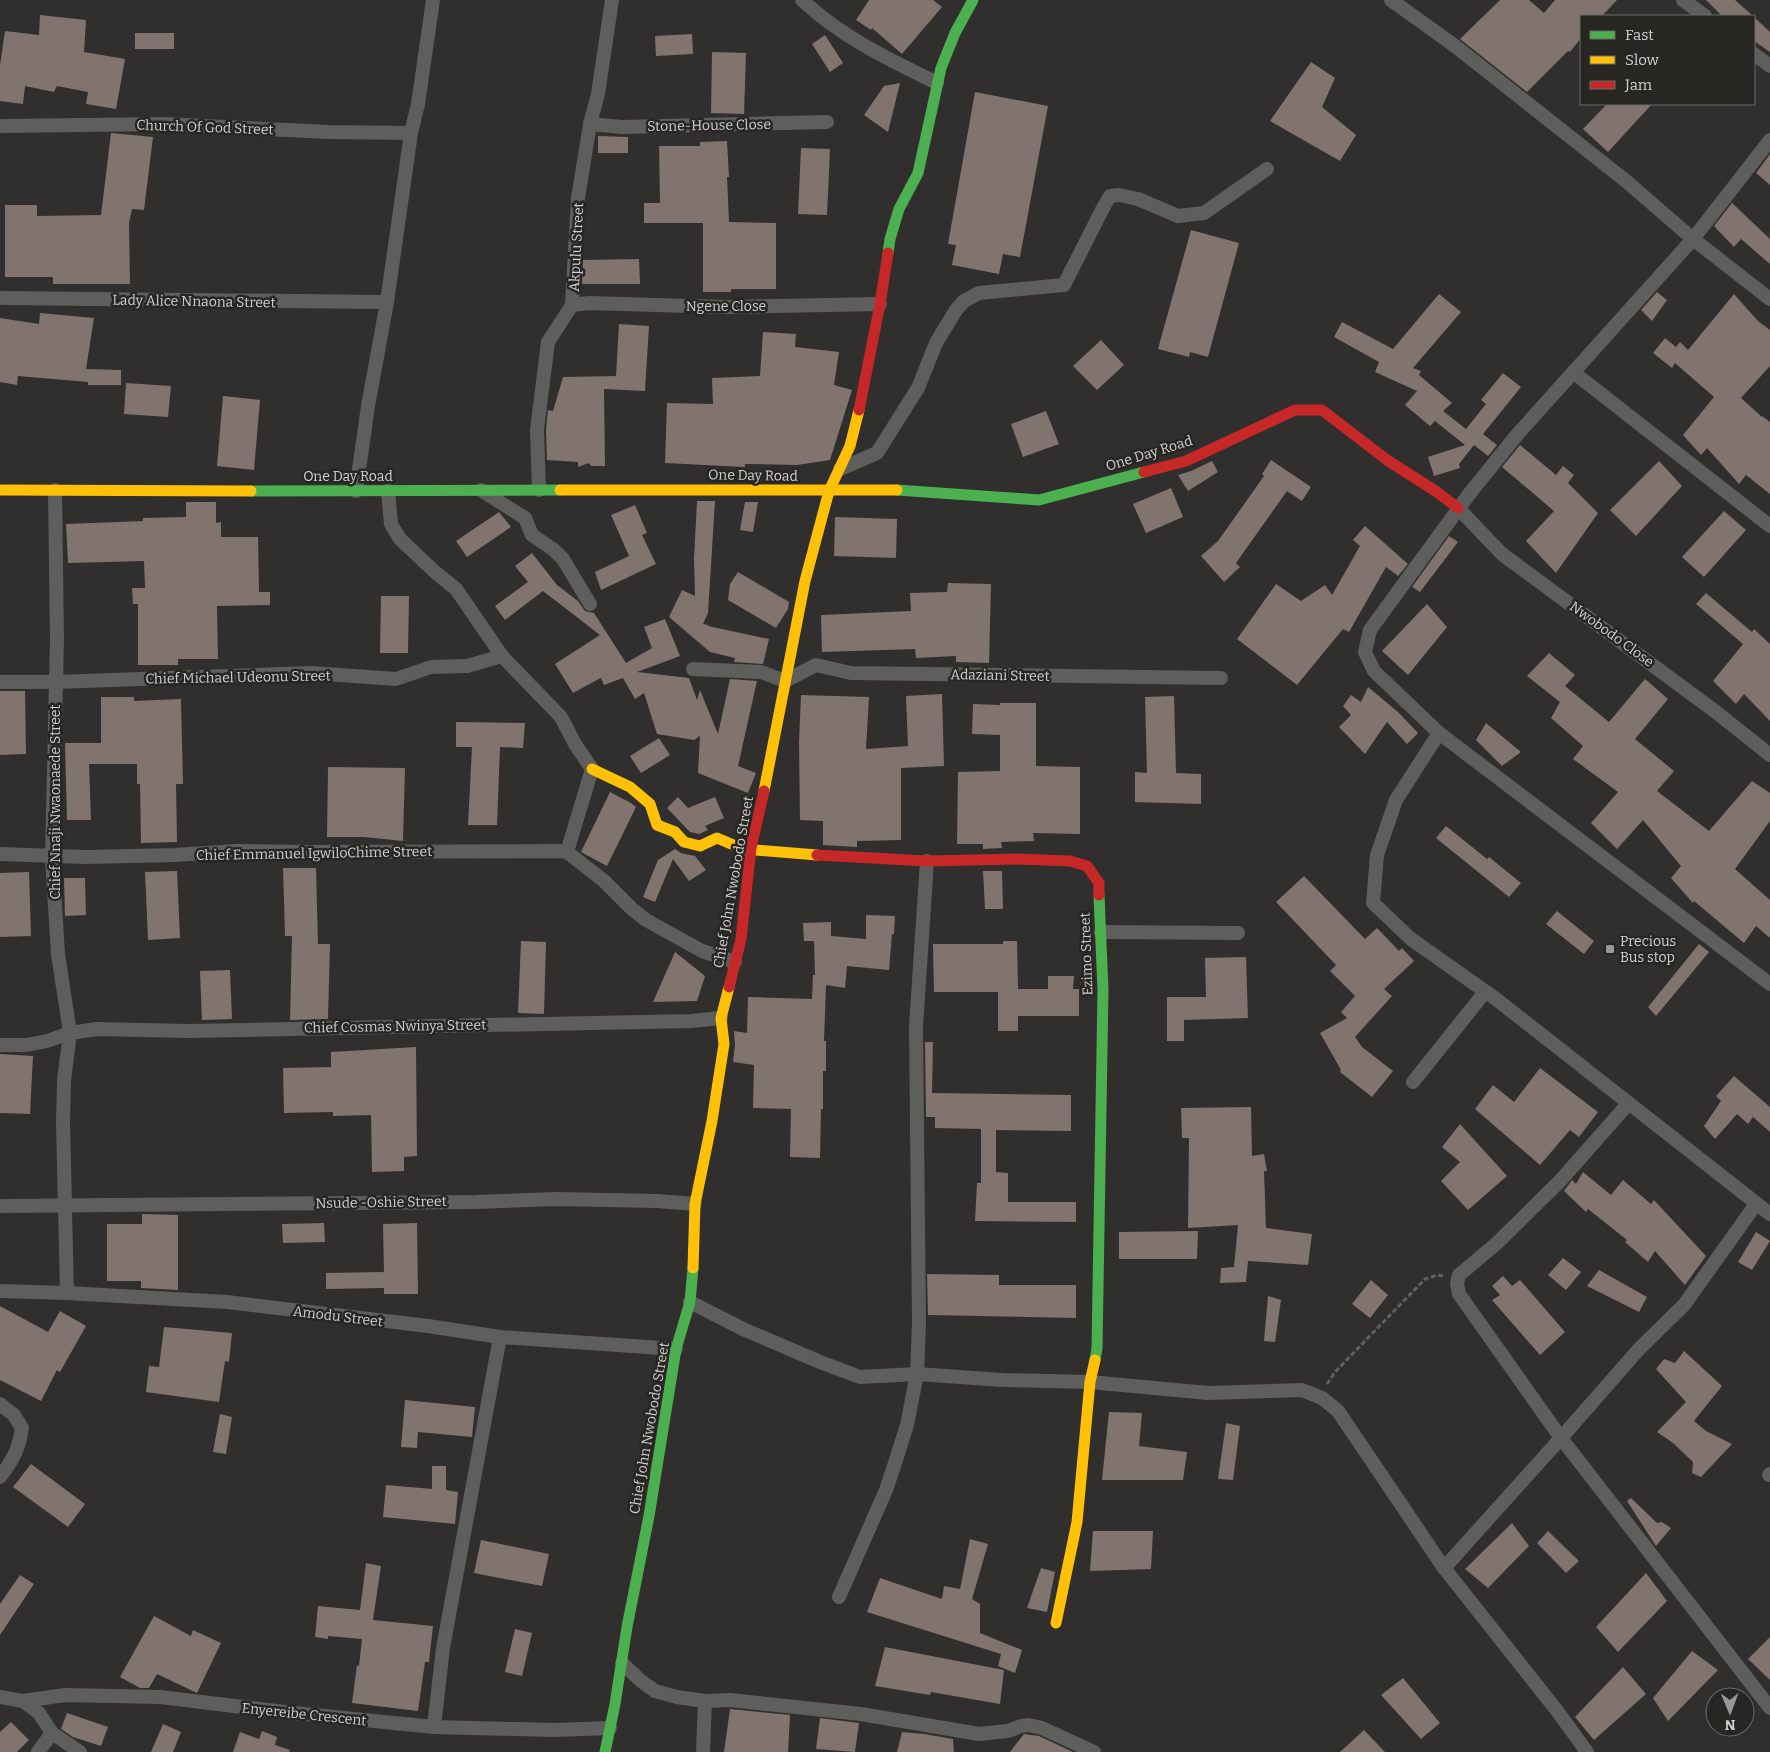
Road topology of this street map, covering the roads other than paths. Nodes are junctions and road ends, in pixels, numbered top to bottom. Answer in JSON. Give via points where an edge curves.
{"nodes":[{"id":1,"x":433,"y":0,"type":"edge"},
{"id":2,"x":612,"y":0,"type":"edge"},
{"id":3,"x":802,"y":0,"type":"edge"},
{"id":4,"x":973,"y":0,"type":"edge"},
{"id":5,"x":1391,"y":0,"type":"edge"},
{"id":6,"x":1682,"y":0,"type":"edge"},
{"id":7,"x":1704,"y":15,"type":"edge"},
{"id":8,"x":1755,"y":55,"type":"edge"},
{"id":9,"x":1770,"y":66,"type":"edge"},
{"id":10,"x":937,"y":83,"type":"junction"},
{"id":11,"x":828,"y":122,"type":"dead end"},
{"id":12,"x":590,"y":124,"type":"junction"},
{"id":13,"x":0,"y":126,"type":"edge"},
{"id":14,"x":411,"y":133,"type":"junction"},
{"id":15,"x":1770,"y":140,"type":"edge"},
{"id":16,"x":1267,"y":169,"type":"dead end"},
{"id":17,"x":1692,"y":239,"type":"junction"},
{"id":18,"x":0,"y":298,"type":"edge"},
{"id":19,"x":1770,"y":299,"type":"edge"},
{"id":20,"x":387,"y":302,"type":"junction"},
{"id":21,"x":880,"y":304,"type":"junction"},
{"id":22,"x":572,"y":305,"type":"junction"},
{"id":23,"x":1573,"y":372,"type":"junction"},
{"id":24,"x":840,"y":469,"type":"junction"},
{"id":25,"x":0,"y":490,"type":"edge"},
{"id":26,"x":55,"y":490,"type":"junction"},
{"id":27,"x":481,"y":490,"type":"junction"},
{"id":28,"x":539,"y":490,"type":"junction"},
{"id":29,"x":356,"y":491,"type":"junction"},
{"id":30,"x":388,"y":491,"type":"junction"},
{"id":31,"x":829,"y":491,"type":"junction"},
{"id":32,"x":1458,"y":508,"type":"junction"},
{"id":33,"x":1770,"y":526,"type":"edge"},
{"id":34,"x":590,"y":604,"type":"dead end"},
{"id":35,"x":502,"y":656,"type":"junction"},
{"id":36,"x":693,"y":669,"type":"dead end"},
{"id":37,"x":1221,"y":678,"type":"dead end"},
{"id":38,"x":785,"y":680,"type":"junction"},
{"id":39,"x":0,"y":682,"type":"edge"},
{"id":40,"x":55,"y":682,"type":"junction"},
{"id":41,"x":1439,"y":733,"type":"junction"},
{"id":42,"x":1770,"y":755,"type":"edge"},
{"id":43,"x":592,"y":769,"type":"junction"},
{"id":44,"x":751,"y":848,"type":"junction"},
{"id":45,"x":567,"y":852,"type":"junction"},
{"id":46,"x":0,"y":854,"type":"edge"},
{"id":47,"x":52,"y":857,"type":"junction"},
{"id":48,"x":927,"y":861,"type":"junction"},
{"id":49,"x":1101,"y":932,"type":"junction"},
{"id":50,"x":1238,"y":933,"type":"dead end"},
{"id":51,"x":735,"y":962,"type":"junction"},
{"id":52,"x":1770,"y":984,"type":"edge"},
{"id":53,"x":1485,"y":992,"type":"junction"},
{"id":54,"x":722,"y":1018,"type":"junction"},
{"id":55,"x":70,"y":1033,"type":"junction"},
{"id":56,"x":0,"y":1044,"type":"edge"},
{"id":57,"x":1413,"y":1082,"type":"dead end"},
{"id":58,"x":1628,"y":1104,"type":"junction"},
{"id":59,"x":66,"y":1204,"type":"junction"},
{"id":60,"x":695,"y":1204,"type":"junction"},
{"id":61,"x":0,"y":1206,"type":"edge"},
{"id":62,"x":1765,"y":1207,"type":"edge"},
{"id":63,"x":0,"y":1291,"type":"edge"},
{"id":64,"x":67,"y":1292,"type":"junction"},
{"id":65,"x":690,"y":1302,"type":"junction"},
{"id":66,"x":500,"y":1337,"type":"junction"},
{"id":67,"x":676,"y":1349,"type":"junction"},
{"id":68,"x":917,"y":1374,"type":"junction"},
{"id":69,"x":1090,"y":1382,"type":"junction"},
{"id":70,"x":0,"y":1404,"type":"edge"},
{"id":71,"x":1561,"y":1438,"type":"junction"},
{"id":72,"x":0,"y":1477,"type":"edge"},
{"id":73,"x":1444,"y":1568,"type":"junction"},
{"id":74,"x":839,"y":1597,"type":"dead end"},
{"id":75,"x":1056,"y":1623,"type":"dead end"},
{"id":76,"x":622,"y":1663,"type":"junction"},
{"id":77,"x":0,"y":1697,"type":"edge"},
{"id":78,"x":23,"y":1701,"type":"junction"},
{"id":79,"x":706,"y":1701,"type":"junction"},
{"id":80,"x":1770,"y":1708,"type":"edge"},
{"id":81,"x":434,"y":1727,"type":"junction"},
{"id":82,"x":610,"y":1728,"type":"junction"},
{"id":83,"x":52,"y":1733,"type":"junction"},
{"id":84,"x":38,"y":1752,"type":"edge"},
{"id":85,"x":80,"y":1752,"type":"edge"},
{"id":86,"x":605,"y":1752,"type":"edge"},
{"id":87,"x":703,"y":1752,"type":"edge"},
{"id":88,"x":1094,"y":1752,"type":"edge"},
{"id":89,"x":1587,"y":1752,"type":"edge"}],
"edges":[{"from":1,"to":14,"type":"street"},
{"from":2,"to":12,"type":"street","name":"Akpulu Street","via":[[598,94]]},
{"from":3,"to":10,"type":"street","via":[[839,31]]},
{"from":4,"to":10,"type":"street","name":"Chief John Nwobodo Street","via":[[952,40]]},
{"from":5,"to":17,"type":"street","via":[[1456,46],[1578,142]]},
{"from":6,"to":7,"type":"street"},
{"from":8,"to":9,"type":"street"},
{"from":10,"to":21,"type":"street","name":"Chief John Nwobodo Street","via":[[918,173],[899,209],[890,239]]},
{"from":11,"to":12,"type":"street","name":"Stone-House Close","via":[[622,127]]},
{"from":12,"to":22,"type":"street","name":"Akpulu Street","via":[[578,198]]},
{"from":13,"to":14,"type":"street","name":"Church Of God Street","via":[[163,124]]},
{"from":14,"to":20,"type":"street"},
{"from":15,"to":17,"type":"street"},
{"from":16,"to":24,"type":"street","via":[[1204,213],[1178,216],[1138,199],[1110,196],[1064,286],[979,294],[964,301],[936,343],[918,388],[877,453]]},
{"from":17,"to":19,"type":"street"},
{"from":17,"to":23,"type":"street"},
{"from":18,"to":20,"type":"street","name":"Lady Alice Nnaona Street"},
{"from":20,"to":29,"type":"street"},
{"from":21,"to":22,"type":"street","name":"Ngene Close","via":[[723,307],[589,302]]},
{"from":21,"to":24,"type":"street","name":"Chief John Nwobodo Street","via":[[863,393],[850,446]]},
{"from":22,"to":28,"type":"street","name":"Akpulu Street","via":[[548,342],[536,430]]},
{"from":23,"to":32,"type":"street"},
{"from":23,"to":33,"type":"street"},
{"from":24,"to":31,"type":"street","name":"Chief John Nwobodo Street"},
{"from":25,"to":26,"type":"street","name":"One Day Road"},
{"from":26,"to":29,"type":"street","name":"One Day Road"},
{"from":26,"to":40,"type":"street","name":"Chief Nnaji Nwaonaede Street"},
{"from":27,"to":28,"type":"street","name":"One Day Road"},
{"from":27,"to":30,"type":"street","name":"One Day Road"},
{"from":27,"to":34,"type":"street","via":[[525,518],[532,534],[562,559]]},
{"from":28,"to":31,"type":"street","name":"One Day Road"},
{"from":29,"to":30,"type":"street","name":"One Day Road"},
{"from":30,"to":35,"type":"street","via":[[391,524],[400,539],[456,589]]},
{"from":31,"to":32,"type":"street","name":"One Day Road","via":[[895,490],[1039,500],[1186,461],[1295,410],[1322,410],[1387,460]]},
{"from":31,"to":38,"type":"street","name":"Chief John Nwobodo Street","via":[[805,581]]},
{"from":32,"to":41,"type":"street","via":[[1370,630],[1365,652],[1374,671]]},
{"from":32,"to":42,"type":"street","name":"Nwobodo Close","via":[[1502,554]]},
{"from":35,"to":40,"type":"street","name":"Chief Michael Udeonu Street","via":[[467,666],[431,667],[396,679],[304,673]]},
{"from":35,"to":43,"type":"street","via":[[561,717]]},
{"from":36,"to":38,"type":"street","via":[[761,672]]},
{"from":37,"to":38,"type":"street","name":"Adaziani Street","via":[[851,673],[816,665]]},
{"from":38,"to":44,"type":"street","name":"Chief John Nwobodo Street"},
{"from":39,"to":40,"type":"street","name":"Chief Michael Udeonu Street"},
{"from":40,"to":47,"type":"street","name":"Chief Nnaji Nwaonaede Street"},
{"from":41,"to":52,"type":"street"},
{"from":41,"to":53,"type":"street","via":[[1396,800],[1377,855],[1373,903],[1411,939]]},
{"from":43,"to":44,"type":"street","name":"Ezimo Street","via":[[630,787],[650,804],[657,825],[675,832],[684,842],[700,846],[717,838]]},
{"from":43,"to":45,"type":"street"},
{"from":44,"to":48,"type":"street","name":"Ezimo Street","via":[[836,857]]},
{"from":44,"to":51,"type":"street","name":"Chief John Nwobodo Street","via":[[741,939]]},
{"from":45,"to":47,"type":"street","name":"Chief Emmanuel IgwiloChime Street","via":[[237,851],[132,857]]},
{"from":45,"to":51,"type":"street","via":[[646,920],[702,951]]},
{"from":46,"to":47,"type":"street","name":"Chief Emmanuel IgwiloChime Street"},
{"from":47,"to":55,"type":"street","name":"Chief Nnaji Nwaonaede Street","via":[[58,954]]},
{"from":48,"to":49,"type":"street","name":"Ezimo Street","via":[[1026,859],[1070,861],[1087,866],[1099,883]]},
{"from":48,"to":68,"type":"street","via":[[916,1026]]},
{"from":49,"to":50,"type":"street"},
{"from":49,"to":69,"type":"street","name":"Ezimo Street","via":[[1103,990],[1097,1348]]},
{"from":51,"to":54,"type":"street","name":"Chief John Nwobodo Street"},
{"from":53,"to":57,"type":"street"},
{"from":53,"to":58,"type":"street"},
{"from":54,"to":55,"type":"street","name":"Chief Cosmas Nwinya Street","via":[[423,1027],[97,1029]]},
{"from":54,"to":60,"type":"street","name":"Chief John Nwobodo Street","via":[[724,1044]]},
{"from":55,"to":56,"type":"street","name":"Chief Cosmas Nwinya Street","via":[[27,1045]]},
{"from":55,"to":59,"type":"street","name":"Chief Nnaji Nwaonaede Street","via":[[63,1122]]},
{"from":58,"to":62,"type":"street"},
{"from":58,"to":71,"type":"street","via":[[1560,1181],[1458,1278],[1459,1294]]},
{"from":59,"to":60,"type":"street","name":"Nsude -Oshie Street","via":[[556,1199]]},
{"from":59,"to":61,"type":"street","name":"Nsude -Oshie Street"},
{"from":59,"to":64,"type":"street","name":"Chief Nnaji Nwaonaede Street"},
{"from":60,"to":65,"type":"street","name":"Chief John Nwobodo Street"},
{"from":62,"to":71,"type":"street","via":[[1684,1306],[1639,1349]]},
{"from":63,"to":64,"type":"street","name":"Amodu Street"},
{"from":64,"to":66,"type":"street","name":"Amodu Street","via":[[227,1302]]},
{"from":65,"to":67,"type":"street","name":"Chief John Nwobodo Street"},
{"from":65,"to":68,"type":"street","via":[[743,1329],[860,1377]]},
{"from":66,"to":67,"type":"street","name":"Amodu Street"},
{"from":66,"to":81,"type":"street","via":[[443,1648]]},
{"from":67,"to":76,"type":"street","name":"Chief John Nwobodo Street"},
{"from":68,"to":69,"type":"street"},
{"from":68,"to":74,"type":"street","via":[[896,1463]]},
{"from":69,"to":73,"type":"street","via":[[1208,1393],[1302,1390],[1318,1396],[1338,1411]]},
{"from":69,"to":75,"type":"street","name":"Ezimo Street","via":[[1077,1522]]},
{"from":70,"to":72,"type":"street","via":[[14,1415],[22,1428],[13,1461]]},
{"from":71,"to":73,"type":"street"},
{"from":71,"to":80,"type":"street"},
{"from":73,"to":89,"type":"street"},
{"from":76,"to":79,"type":"street","via":[[655,1691]]},
{"from":76,"to":82,"type":"street","name":"Chief John Nwobodo Street"},
{"from":77,"to":78,"type":"street","name":"Enyereibe Crescent"},
{"from":78,"to":81,"type":"street","name":"Enyereibe Crescent","via":[[65,1694],[160,1697]]},
{"from":78,"to":83,"type":"street","via":[[39,1713]]},
{"from":79,"to":87,"type":"street"},
{"from":79,"to":88,"type":"street","via":[[730,1700],[861,1714],[979,1734],[1029,1725]]},
{"from":81,"to":82,"type":"street","name":"Enyereibe Crescent"},
{"from":82,"to":86,"type":"street","name":"Chief John Nwobodo Street"},
{"from":83,"to":84,"type":"street"},
{"from":83,"to":85,"type":"street"}]}
